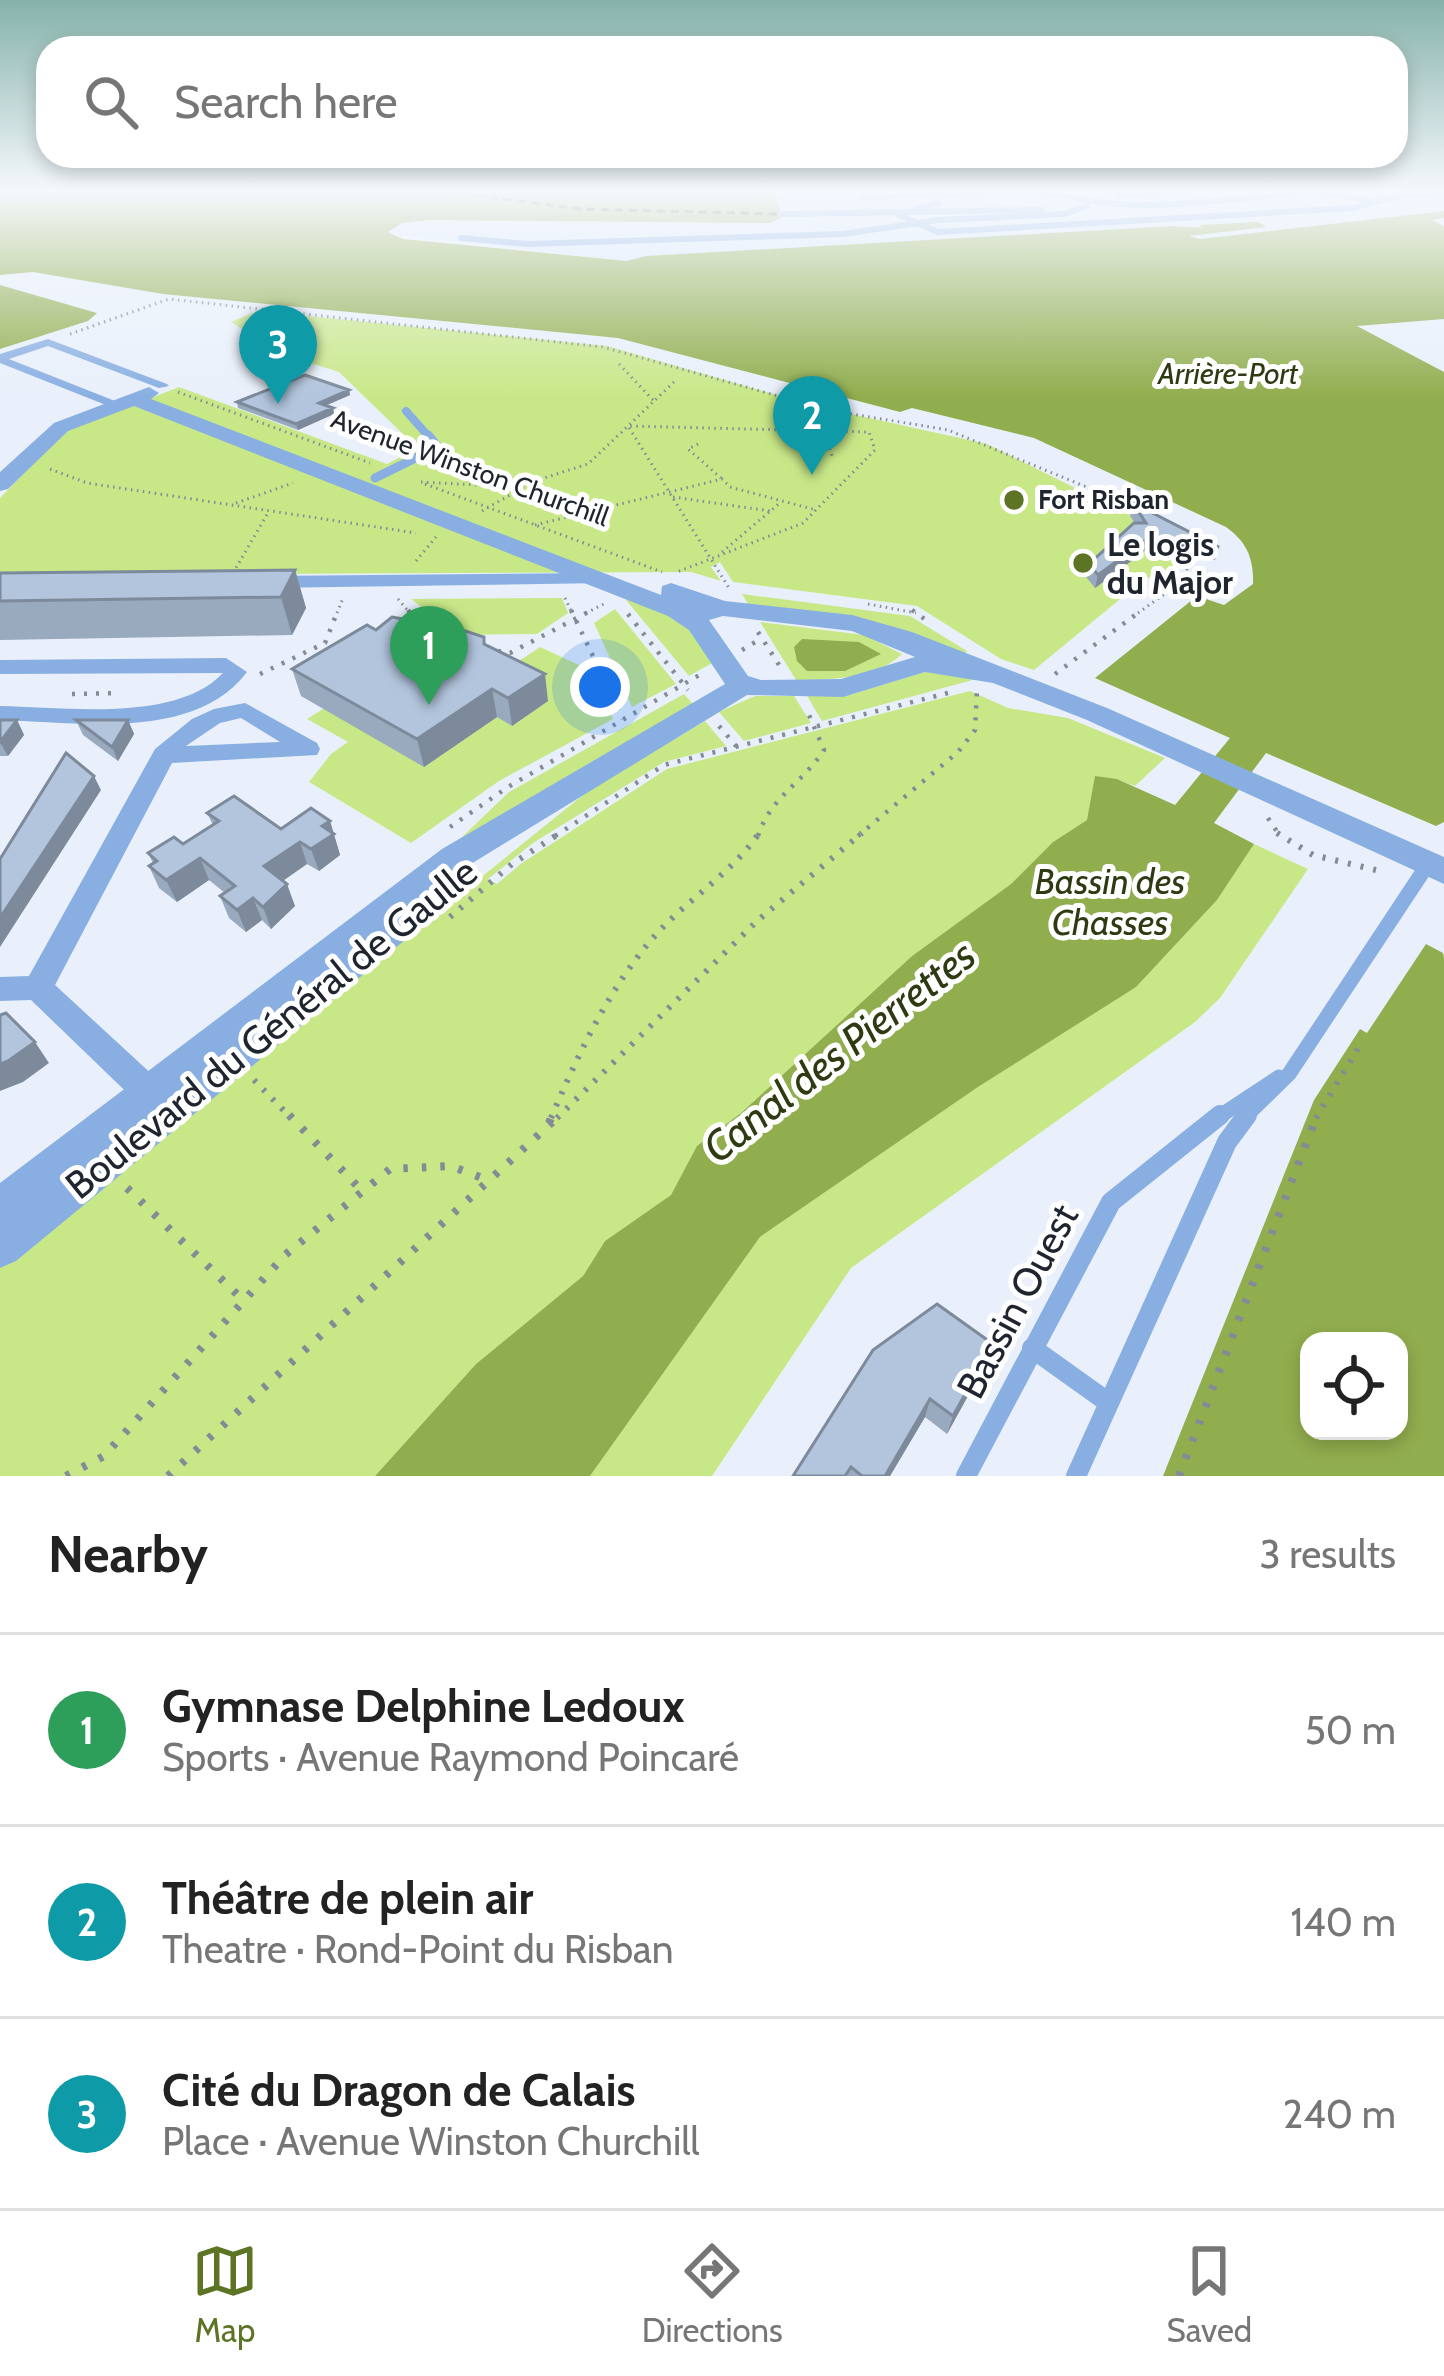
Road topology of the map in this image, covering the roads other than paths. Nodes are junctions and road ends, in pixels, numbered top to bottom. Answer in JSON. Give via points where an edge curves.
{"nodes":[{"id":1,"x":0,"y":358,"type":"edge"},
{"id":2,"x":140,"y":395,"type":"junction"},
{"id":3,"x":406,"y":411,"type":"dead end"},
{"id":4,"x":383,"y":474,"type":"junction"},
{"id":5,"x":0,"y":484,"type":"edge"},
{"id":6,"x":228,"y":582,"type":"edge"},
{"id":7,"x":608,"y":589,"type":"junction"},
{"id":8,"x":722,"y":615,"type":"junction"},
{"id":9,"x":908,"y":651,"type":"junction"},
{"id":10,"x":0,"y":667,"type":"edge"},
{"id":11,"x":733,"y":673,"type":"junction"},
{"id":12,"x":0,"y":713,"type":"edge"},
{"id":13,"x":164,"y":755,"type":"dead end"},
{"id":14,"x":540,"y":809,"type":"junction"},
{"id":15,"x":1429,"y":872,"type":"edge"},
{"id":16,"x":0,"y":988,"type":"edge"},
{"id":17,"x":38,"y":988,"type":"junction"},
{"id":18,"x":1294,"y":1065,"type":"junction"},
{"id":19,"x":160,"y":1102,"type":"junction"},
{"id":20,"x":0,"y":1210,"type":"edge"},
{"id":21,"x":0,"y":1245,"type":"edge"},
{"id":22,"x":1032,"y":1348,"type":"junction"},
{"id":23,"x":1108,"y":1403,"type":"junction"},
{"id":24,"x":966,"y":1476,"type":"edge"},
{"id":25,"x":1076,"y":1476,"type":"edge"}],
"edges":[{"from":1,"to":2,"type":"street"},
{"from":1,"to":2,"type":"street","name":"Avenue Winston Churchill","via":[[48,342]]},
{"from":2,"to":4,"type":"street","name":"Avenue Winston Churchill"},
{"from":2,"to":5,"type":"street","via":[[61,427]]},
{"from":2,"to":7,"type":"street","name":"Avenue Winston Churchill"},
{"from":3,"to":4,"type":"lane","via":[[438,447]]},
{"from":4,"to":8,"type":"street","name":"Avenue Winston Churchill"},
{"from":6,"to":7,"type":"street"},
{"from":7,"to":8,"type":"street","name":"Avenue Winston Churchill"},
{"from":8,"to":9,"type":"street","via":[[867,628]]},
{"from":8,"to":11,"type":"street"},
{"from":9,"to":11,"type":"street","via":[[852,687],[795,690]]},
{"from":9,"to":15,"type":"street","via":[[1165,744]]},
{"from":10,"to":12,"type":"street","via":[[226,665],[236,672],[181,709]]},
{"from":11,"to":14,"type":"street","name":"Boulevard du Général de Gaulle"},
{"from":13,"to":17,"type":"street"},
{"from":14,"to":19,"type":"street","name":"Boulevard du Général de Gaulle"},
{"from":14,"to":19,"type":"street","name":"Boulevard du Général de Gaulle","via":[[421,882]]},
{"from":15,"to":18,"type":"lane","name":"Bassin Ouest"},
{"from":16,"to":17,"type":"street"},
{"from":17,"to":19,"type":"street"},
{"from":18,"to":22,"type":"lane","name":"Bassin Ouest","via":[[1111,1202]]},
{"from":18,"to":23,"type":"lane","name":"Bassin Ouest","via":[[1227,1142]]},
{"from":19,"to":20,"type":"street","name":"Boulevard du Général de Gaulle"},
{"from":19,"to":21,"type":"street","name":"Boulevard du Général de Gaulle"},
{"from":22,"to":23,"type":"lane"},
{"from":22,"to":24,"type":"lane","name":"Bassin Ouest"},
{"from":23,"to":25,"type":"lane","name":"Bassin Ouest"}]}
